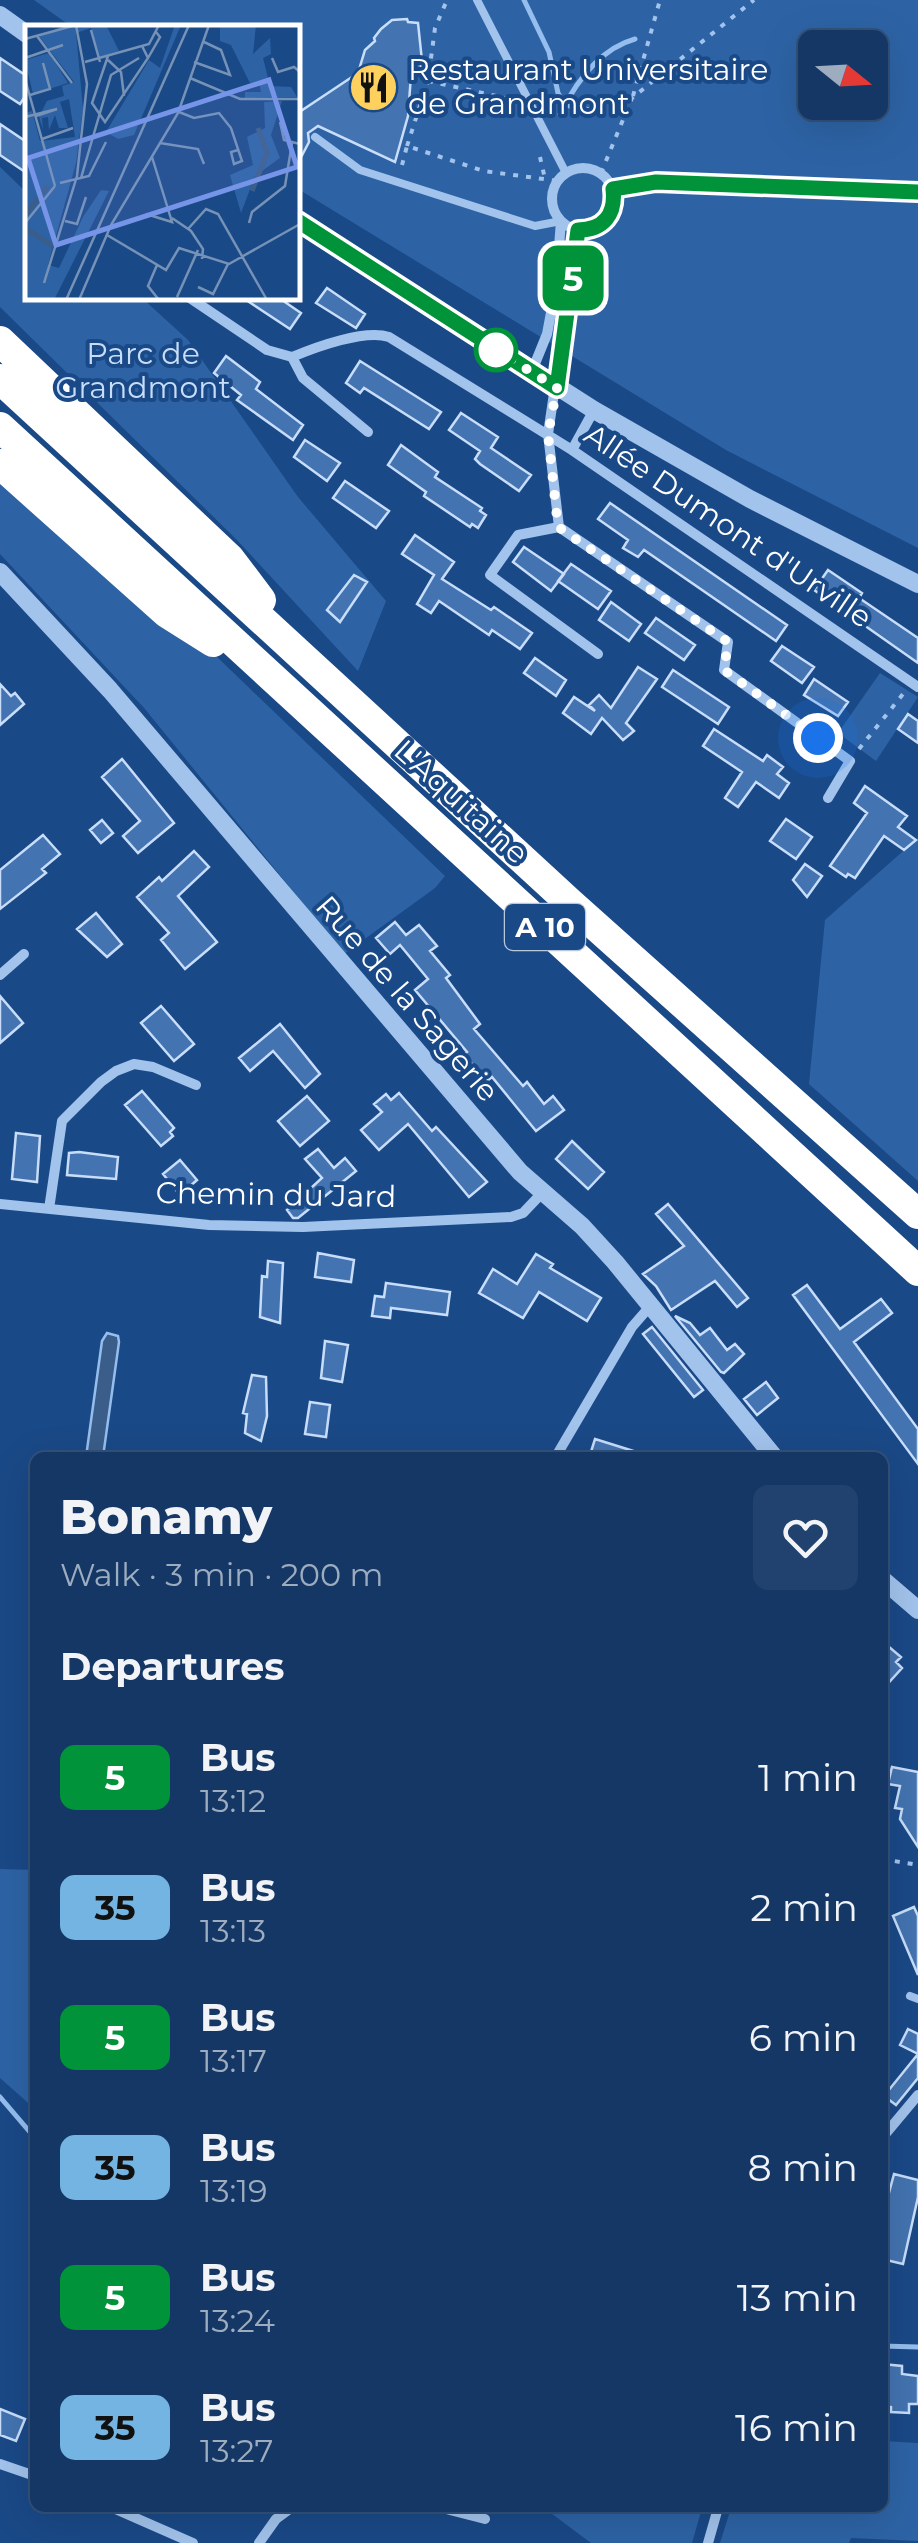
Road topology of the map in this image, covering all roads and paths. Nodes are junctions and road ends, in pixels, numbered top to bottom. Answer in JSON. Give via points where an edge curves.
{"nodes":[{"id":1,"x":446,"y":0,"type":"edge"},
{"id":2,"x":477,"y":0,"type":"edge"},
{"id":3,"x":660,"y":0,"type":"edge"},
{"id":4,"x":754,"y":0,"type":"edge"},
{"id":5,"x":0,"y":15,"type":"edge"},
{"id":6,"x":25,"y":33,"type":"edge"},
{"id":7,"x":428,"y":81,"type":"junction"},
{"id":8,"x":510,"y":89,"type":"dead end"},
{"id":9,"x":632,"y":98,"type":"junction"},
{"id":10,"x":315,"y":137,"type":"dead end"},
{"id":11,"x":407,"y":146,"type":"junction"},
{"id":12,"x":540,"y":157,"type":"dead end"},
{"id":13,"x":402,"y":165,"type":"dead end"},
{"id":14,"x":601,"y":174,"type":"junction"},
{"id":15,"x":562,"y":177,"type":"junction"},
{"id":16,"x":545,"y":179,"type":"junction"},
{"id":17,"x":613,"y":189,"type":"junction"},
{"id":18,"x":918,"y":192,"type":"edge"},
{"id":19,"x":561,"y":221,"type":"junction"},
{"id":20,"x":300,"y":222,"type":"edge"},
{"id":21,"x":578,"y":230,"type":"junction"},
{"id":22,"x":193,"y":300,"type":"edge"},
{"id":23,"x":0,"y":341,"type":"edge"},
{"id":24,"x":292,"y":357,"type":"junction"},
{"id":25,"x":532,"y":370,"type":"junction"},
{"id":26,"x":0,"y":379,"type":"edge"},
{"id":27,"x":557,"y":388,"type":"junction"},
{"id":28,"x":594,"y":410,"type":"junction"},
{"id":29,"x":0,"y":427,"type":"edge"},
{"id":30,"x":368,"y":432,"type":"dead end"},
{"id":31,"x":548,"y":434,"type":"junction"},
{"id":32,"x":572,"y":450,"type":"junction"},
{"id":33,"x":0,"y":464,"type":"edge"},
{"id":34,"x":558,"y":527,"type":"junction"},
{"id":35,"x":0,"y":572,"type":"edge"},
{"id":36,"x":918,"y":584,"type":"edge"},
{"id":37,"x":598,"y":654,"type":"dead end"},
{"id":38,"x":308,"y":662,"type":"junction"},
{"id":39,"x":915,"y":684,"type":"edge"},
{"id":40,"x":286,"y":690,"type":"junction"},
{"id":41,"x":850,"y":761,"type":"junction"},
{"id":42,"x":828,"y":798,"type":"dead end"},
{"id":43,"x":24,"y":954,"type":"dead end"},
{"id":44,"x":0,"y":975,"type":"edge"},
{"id":45,"x":196,"y":1085,"type":"dead end"},
{"id":46,"x":542,"y":1192,"type":"junction"},
{"id":47,"x":0,"y":1204,"type":"edge"},
{"id":48,"x":50,"y":1209,"type":"junction"},
{"id":49,"x":918,"y":1214,"type":"edge"},
{"id":50,"x":918,"y":1271,"type":"edge"},
{"id":51,"x":652,"y":1304,"type":"junction"},
{"id":52,"x":559,"y":1452,"type":"edge"},
{"id":53,"x":770,"y":1452,"type":"edge"},
{"id":54,"x":888,"y":1590,"type":"edge"},
{"id":55,"x":918,"y":1610,"type":"edge"},
{"id":56,"x":888,"y":1860,"type":"edge"},
{"id":57,"x":918,"y":1864,"type":"edge"},
{"id":58,"x":918,"y":2096,"type":"edge"},
{"id":59,"x":888,"y":2131,"type":"edge"},
{"id":60,"x":0,"y":2464,"type":"edge"},
{"id":61,"x":30,"y":2474,"type":"edge"},
{"id":62,"x":122,"y":2512,"type":"edge"},
{"id":63,"x":285,"y":2512,"type":"edge"},
{"id":64,"x":458,"y":2512,"type":"edge"},
{"id":65,"x":717,"y":2512,"type":"edge"},
{"id":66,"x":485,"y":2519,"type":"dead end"},
{"id":67,"x":193,"y":2543,"type":"edge"},
{"id":68,"x":259,"y":2543,"type":"edge"},
{"id":69,"x":708,"y":2543,"type":"edge"}],
"edges":[{"from":1,"to":7,"type":"path"},
{"from":2,"to":15,"type":"lane"},
{"from":3,"to":9,"type":"path"},
{"from":4,"to":9,"type":"path"},
{"from":5,"to":6,"type":"street"},
{"from":7,"to":8,"type":"path","via":[[512,102]]},
{"from":7,"to":11,"type":"path"},
{"from":9,"to":14,"type":"path"},
{"from":10,"to":19,"type":"lane","via":[[360,170],[534,226]]},
{"from":11,"to":13,"type":"path"},
{"from":11,"to":16,"type":"path","via":[[484,171]]},
{"from":12,"to":16,"type":"path"},
{"from":14,"to":15,"type":"street","via":[[584,168]]},
{"from":14,"to":17,"type":"street"},
{"from":15,"to":16,"type":"path"},
{"from":15,"to":19,"type":"street","via":[[553,206]]},
{"from":17,"to":18,"type":"street","via":[[656,182]]},
{"from":17,"to":21,"type":"street","via":[[608,220]]},
{"from":19,"to":21,"type":"street"},
{"from":19,"to":25,"type":"street","via":[[547,334]]},
{"from":20,"to":25,"type":"street"},
{"from":21,"to":27,"type":"street"},
{"from":22,"to":24,"type":"street","via":[[267,350]]},
{"from":23,"to":38,"type":"highway","via":[[230,559]]},
{"from":24,"to":30,"type":"street","via":[[303,378]]},
{"from":24,"to":31,"type":"street","name":"Allée Dumont d'Urville","via":[[382,334]]},
{"from":25,"to":27,"type":"street"},
{"from":26,"to":38,"type":"highway","name":"L'Aquitaine","number":"A 10"},
{"from":27,"to":28,"type":"street"},
{"from":27,"to":31,"type":"street"},
{"from":28,"to":32,"type":"street"},
{"from":28,"to":36,"type":"street"},
{"from":29,"to":40,"type":"highway","name":"L'Aquitaine","number":"A 10"},
{"from":31,"to":32,"type":"street","name":"Allée Dumont d'Urville"},
{"from":31,"to":34,"type":"street"},
{"from":32,"to":39,"type":"street","name":"Allée Dumont d'Urville"},
{"from":33,"to":40,"type":"highway","via":[[167,613]]},
{"from":34,"to":37,"type":"street","via":[[518,536],[490,575]]},
{"from":34,"to":41,"type":"street","via":[[728,642],[724,670]]},
{"from":35,"to":46,"type":"street","name":"Rue de la Sagerie","via":[[98,676]]},
{"from":38,"to":49,"type":"highway","name":"L'Aquitaine","number":"A 10"},
{"from":39,"to":41,"type":"path"},
{"from":40,"to":50,"type":"highway","name":"L'Aquitaine","number":"A 10"},
{"from":41,"to":42,"type":"street"},
{"from":43,"to":44,"type":"street"},
{"from":45,"to":48,"type":"street","via":[[134,1064],[101,1082],[62,1121]]},
{"from":46,"to":48,"type":"street","name":"Chemin du Jard","via":[[511,1218],[303,1227]]},
{"from":46,"to":51,"type":"street","name":"Rue de la Sagerie"},
{"from":47,"to":48,"type":"street","name":"Chemin du Jard"},
{"from":51,"to":52,"type":"street"},
{"from":51,"to":53,"type":"street","name":"Rue de la Sagerie"},
{"from":54,"to":55,"type":"street"},
{"from":56,"to":57,"type":"path"},
{"from":58,"to":59,"type":"street"},
{"from":60,"to":61,"type":"street"},
{"from":62,"to":67,"type":"street"},
{"from":63,"to":68,"type":"street"},
{"from":64,"to":66,"type":"street"},
{"from":65,"to":69,"type":"street"}]}
